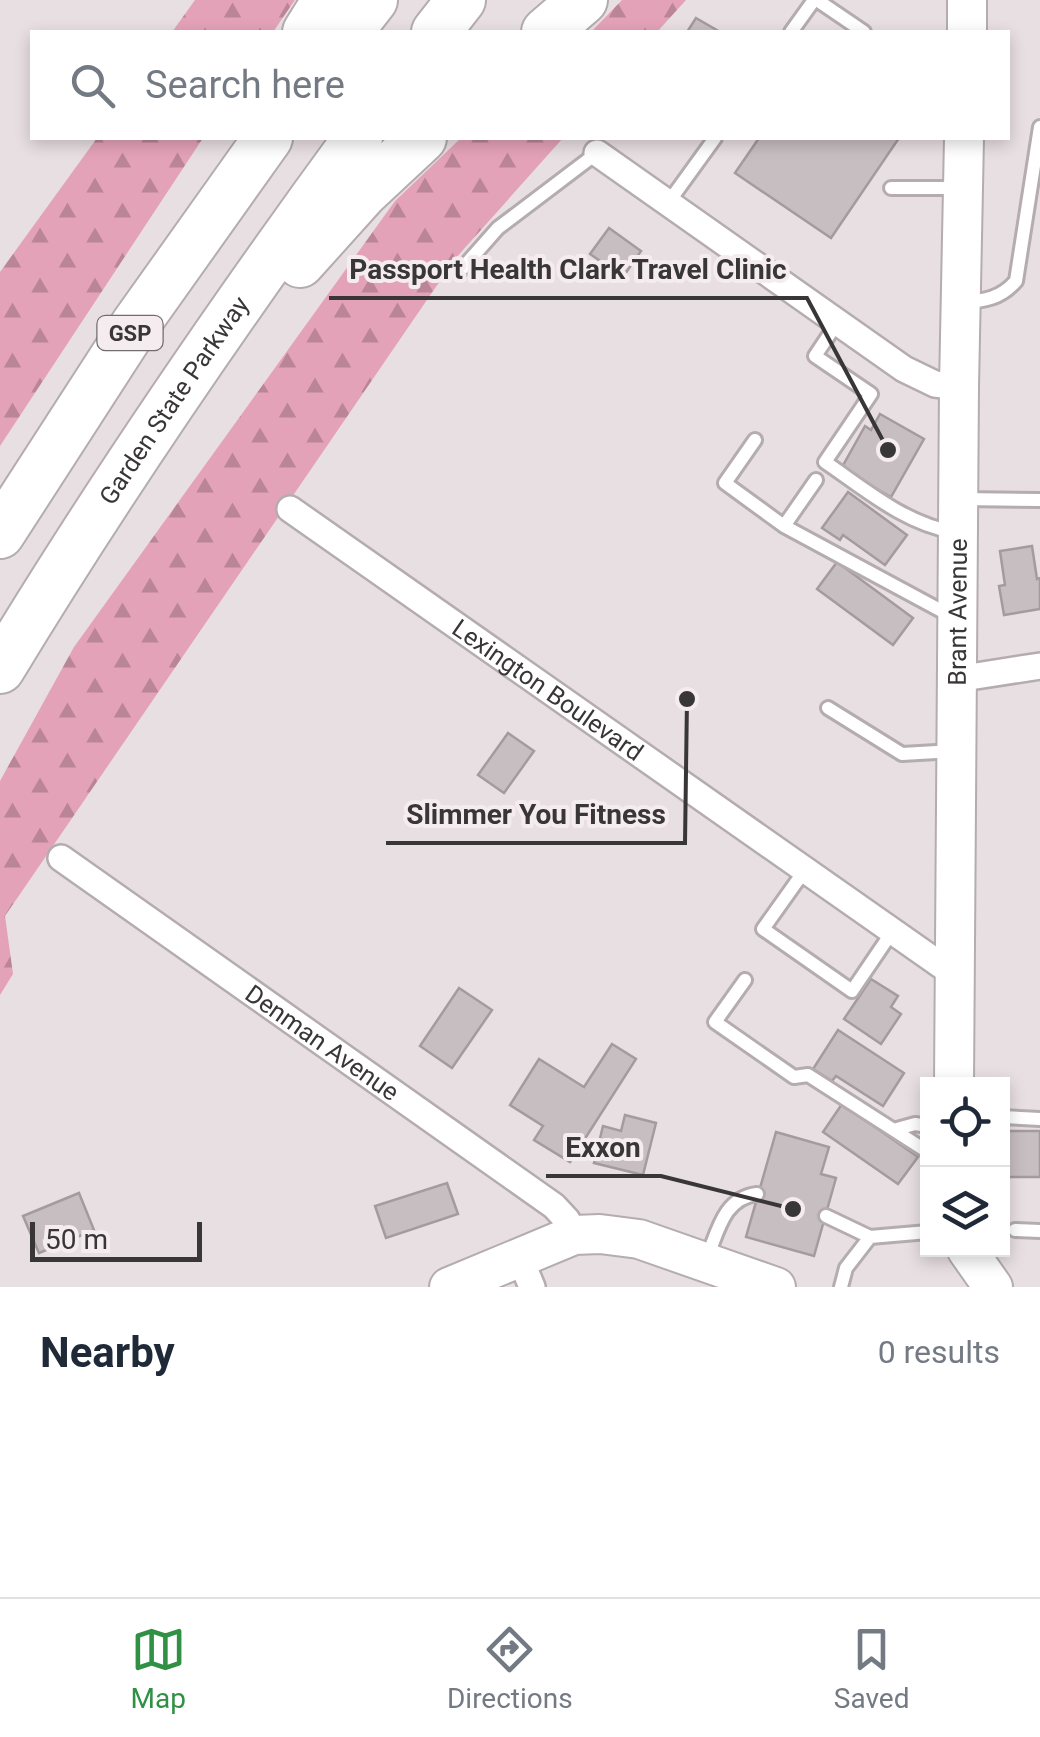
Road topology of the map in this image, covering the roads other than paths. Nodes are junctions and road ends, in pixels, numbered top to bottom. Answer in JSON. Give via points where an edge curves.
{"nodes":[{"id":1,"x":327,"y":0,"type":"edge"},
{"id":2,"x":373,"y":0,"type":"edge"},
{"id":3,"x":461,"y":0,"type":"edge"},
{"id":4,"x":582,"y":0,"type":"edge"},
{"id":5,"x":815,"y":0,"type":"edge"},
{"id":6,"x":968,"y":0,"type":"edge"},
{"id":7,"x":308,"y":30,"type":"edge"},
{"id":8,"x":350,"y":30,"type":"edge"},
{"id":9,"x":438,"y":30,"type":"edge"},
{"id":10,"x":548,"y":30,"type":"edge"},
{"id":11,"x":792,"y":30,"type":"edge"},
{"id":12,"x":861,"y":30,"type":"edge"},
{"id":13,"x":966,"y":30,"type":"edge"},
{"id":14,"x":1040,"y":127,"type":"edge"},
{"id":15,"x":242,"y":140,"type":"edge"},
{"id":16,"x":267,"y":140,"type":"edge"},
{"id":17,"x":357,"y":140,"type":"edge"},
{"id":18,"x":420,"y":140,"type":"edge"},
{"id":19,"x":714,"y":140,"type":"edge"},
{"id":20,"x":964,"y":140,"type":"edge"},
{"id":21,"x":597,"y":153,"type":"joint"},
{"id":22,"x":892,"y":188,"type":"dead end"},
{"id":23,"x":963,"y":188,"type":"junction"},
{"id":24,"x":668,"y":203,"type":"junction"},
{"id":25,"x":460,"y":271,"type":"dead end"},
{"id":26,"x":961,"y":302,"type":"junction"},
{"id":27,"x":837,"y":322,"type":"junction"},
{"id":28,"x":959,"y":387,"type":"junction"},
{"id":29,"x":755,"y":440,"type":"dead end"},
{"id":30,"x":40,"y":468,"type":"junction"},
{"id":31,"x":816,"y":480,"type":"dead end"},
{"id":32,"x":107,"y":497,"type":"junction"},
{"id":33,"x":1040,"y":500,"type":"edge"},
{"id":34,"x":290,"y":509,"type":"dead end"},
{"id":35,"x":958,"y":516,"type":"junction"},
{"id":36,"x":784,"y":526,"type":"junction"},
{"id":37,"x":0,"y":534,"type":"edge"},
{"id":38,"x":957,"y":620,"type":"junction"},
{"id":39,"x":1040,"y":666,"type":"edge"},
{"id":40,"x":0,"y":668,"type":"edge"},
{"id":41,"x":957,"y":679,"type":"junction"},
{"id":42,"x":828,"y":708,"type":"dead end"},
{"id":43,"x":957,"y":750,"type":"junction"},
{"id":44,"x":60,"y":858,"type":"dead end"},
{"id":45,"x":805,"y":870,"type":"junction"},
{"id":46,"x":892,"y":932,"type":"junction"},
{"id":47,"x":955,"y":975,"type":"junction"},
{"id":48,"x":746,"y":980,"type":"dead end"},
{"id":49,"x":954,"y":1077,"type":"edge"},
{"id":50,"x":1010,"y":1118,"type":"edge"},
{"id":51,"x":1040,"y":1120,"type":"edge"},
{"id":52,"x":920,"y":1125,"type":"edge"},
{"id":53,"x":897,"y":1129,"type":"junction"},
{"id":54,"x":920,"y":1148,"type":"edge"},
{"id":55,"x":757,"y":1194,"type":"dead end"},
{"id":56,"x":826,"y":1216,"type":"dead end"},
{"id":57,"x":1016,"y":1230,"type":"dead end"},
{"id":58,"x":1040,"y":1231,"type":"edge"},
{"id":59,"x":920,"y":1233,"type":"edge"},
{"id":60,"x":574,"y":1235,"type":"junction"},
{"id":61,"x":870,"y":1237,"type":"junction"},
{"id":62,"x":954,"y":1257,"type":"edge"},
{"id":63,"x":972,"y":1257,"type":"edge"},
{"id":64,"x":706,"y":1262,"type":"junction"},
{"id":65,"x":526,"y":1272,"type":"edge"},
{"id":66,"x":449,"y":1287,"type":"edge"},
{"id":67,"x":776,"y":1287,"type":"edge"},
{"id":68,"x":841,"y":1287,"type":"edge"},
{"id":69,"x":954,"y":1287,"type":"edge"},
{"id":70,"x":993,"y":1287,"type":"edge"}],
"edges":[{"from":1,"to":7,"type":"highway"},
{"from":2,"to":8,"type":"highway"},
{"from":3,"to":9,"type":"highway"},
{"from":4,"to":10,"type":"highway"},
{"from":5,"to":11,"type":"lane"},
{"from":5,"to":12,"type":"lane"},
{"from":6,"to":13,"type":"main road"},
{"from":14,"to":26,"type":"lane","via":[[1016,281],[995,298]]},
{"from":15,"to":30,"type":"highway"},
{"from":16,"to":30,"type":"highway","number":"GSP"},
{"from":17,"to":32,"type":"highway","name":"Garden State Parkway","number":"GSP"},
{"from":18,"to":32,"type":"highway","via":[[330,228]]},
{"from":19,"to":24,"type":"lane"},
{"from":20,"to":23,"type":"main road","name":"Brant Avenue"},
{"from":21,"to":24,"type":"street"},
{"from":21,"to":25,"type":"lane","via":[[498,228]]},
{"from":22,"to":23,"type":"lane"},
{"from":23,"to":26,"type":"main road","name":"Brant Avenue"},
{"from":24,"to":27,"type":"street"},
{"from":26,"to":28,"type":"main road","name":"Brant Avenue"},
{"from":27,"to":28,"type":"street","via":[[913,374]]},
{"from":27,"to":35,"type":"lane","via":[[815,356],[870,394],[825,462],[936,529]]},
{"from":28,"to":35,"type":"main road","name":"Brant Avenue"},
{"from":29,"to":36,"type":"lane","via":[[725,483]]},
{"from":30,"to":37,"type":"highway","number":"GSP"},
{"from":31,"to":36,"type":"lane"},
{"from":32,"to":40,"type":"highway","name":"Garden State Parkway","number":"GSP"},
{"from":33,"to":35,"type":"lane"},
{"from":34,"to":45,"type":"street","name":"Lexington Boulevard"},
{"from":35,"to":38,"type":"main road","name":"Brant Avenue"},
{"from":36,"to":38,"type":"lane"},
{"from":38,"to":41,"type":"main road","name":"Brant Avenue"},
{"from":39,"to":41,"type":"street"},
{"from":41,"to":43,"type":"main road","name":"Brant Avenue"},
{"from":42,"to":43,"type":"lane","via":[[902,754]]},
{"from":43,"to":47,"type":"main road","name":"Brant Avenue"},
{"from":44,"to":60,"type":"street","name":"Denman Avenue","via":[[554,1206]]},
{"from":45,"to":46,"type":"street","name":"Lexington Boulevard"},
{"from":45,"to":46,"type":"lane","via":[[763,929],[852,991]]},
{"from":46,"to":47,"type":"street","name":"Lexington Boulevard"},
{"from":47,"to":49,"type":"main road","name":"Brant Avenue"},
{"from":48,"to":53,"type":"lane","via":[[714,1022],[794,1077],[808,1075]]},
{"from":50,"to":51,"type":"lane"},
{"from":52,"to":53,"type":"lane"},
{"from":53,"to":54,"type":"lane"},
{"from":55,"to":64,"type":"lane","via":[[731,1203]]},
{"from":56,"to":61,"type":"lane"},
{"from":57,"to":58,"type":"lane"},
{"from":59,"to":61,"type":"lane"},
{"from":60,"to":64,"type":"main road","via":[[619,1234]]},
{"from":60,"to":65,"type":"main road"},
{"from":61,"to":68,"type":"lane","via":[[846,1268]]},
{"from":62,"to":69,"type":"main road"},
{"from":63,"to":70,"type":"main road"},
{"from":64,"to":67,"type":"main road"},
{"from":65,"to":66,"type":"main road"}]}
